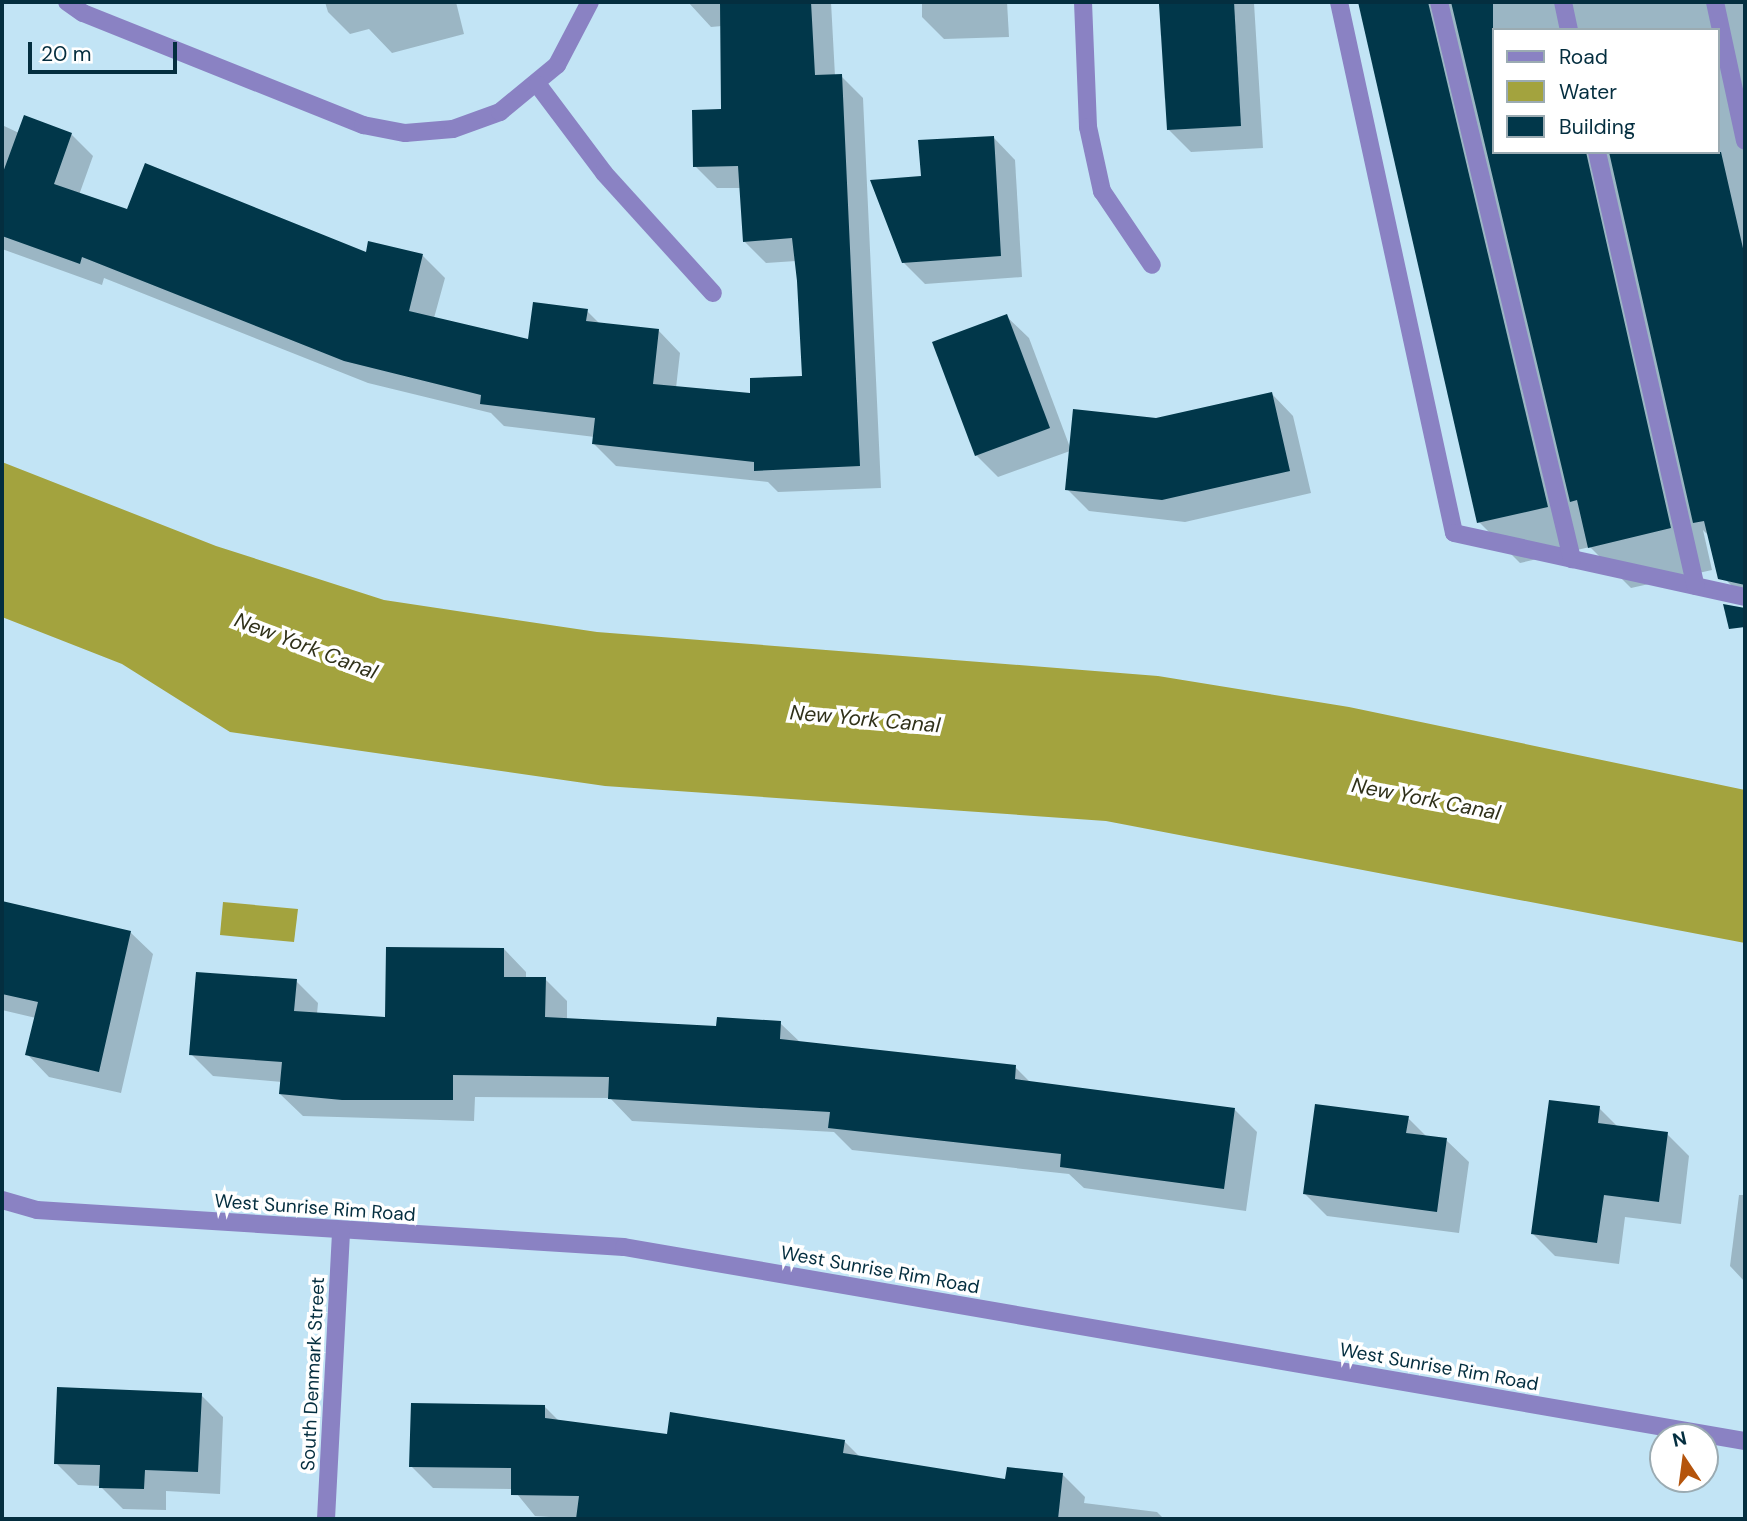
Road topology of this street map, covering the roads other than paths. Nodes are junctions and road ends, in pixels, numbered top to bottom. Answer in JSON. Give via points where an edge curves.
{"nodes":[{"id":1,"x":67,"y":2,"type":"edge"},
{"id":2,"x":590,"y":2,"type":"edge"},
{"id":3,"x":1083,"y":2,"type":"edge"},
{"id":4,"x":1339,"y":2,"type":"edge"},
{"id":5,"x":1439,"y":2,"type":"edge"},
{"id":6,"x":1563,"y":2,"type":"edge"},
{"id":7,"x":1715,"y":2,"type":"edge"},
{"id":8,"x":1569,"y":28,"type":"edge"},
{"id":9,"x":538,"y":85,"type":"junction"},
{"id":10,"x":1745,"y":141,"type":"edge"},
{"id":11,"x":1597,"y":154,"type":"edge"},
{"id":12,"x":1152,"y":265,"type":"dead end"},
{"id":13,"x":713,"y":293,"type":"dead end"},
{"id":14,"x":1572,"y":559,"type":"junction"},
{"id":15,"x":1696,"y":586,"type":"junction"},
{"id":16,"x":1745,"y":597,"type":"edge"},
{"id":17,"x":2,"y":1200,"type":"edge"},
{"id":18,"x":341,"y":1231,"type":"junction"},
{"id":19,"x":1745,"y":1441,"type":"edge"},
{"id":20,"x":326,"y":1519,"type":"edge"}],
"edges":[{"from":1,"to":9,"type":"street","via":[[96,18],[363,125],[405,133],[453,129],[500,113]]},
{"from":2,"to":9,"type":"street","via":[[557,65]]},
{"from":3,"to":12,"type":"street","via":[[1088,127],[1102,191]]},
{"from":4,"to":14,"type":"street","via":[[1454,533]]},
{"from":5,"to":14,"type":"street"},
{"from":6,"to":8,"type":"street"},
{"from":7,"to":10,"type":"street"},
{"from":9,"to":13,"type":"street","via":[[604,173]]},
{"from":11,"to":15,"type":"street"},
{"from":14,"to":15,"type":"street"},
{"from":15,"to":16,"type":"street"},
{"from":17,"to":18,"type":"street","name":"West Sunrise Rim Road","via":[[37,1210]]},
{"from":18,"to":19,"type":"street","name":"West Sunrise Rim Road","via":[[624,1247]]},
{"from":18,"to":20,"type":"street","name":"South Denmark Street"}]}
